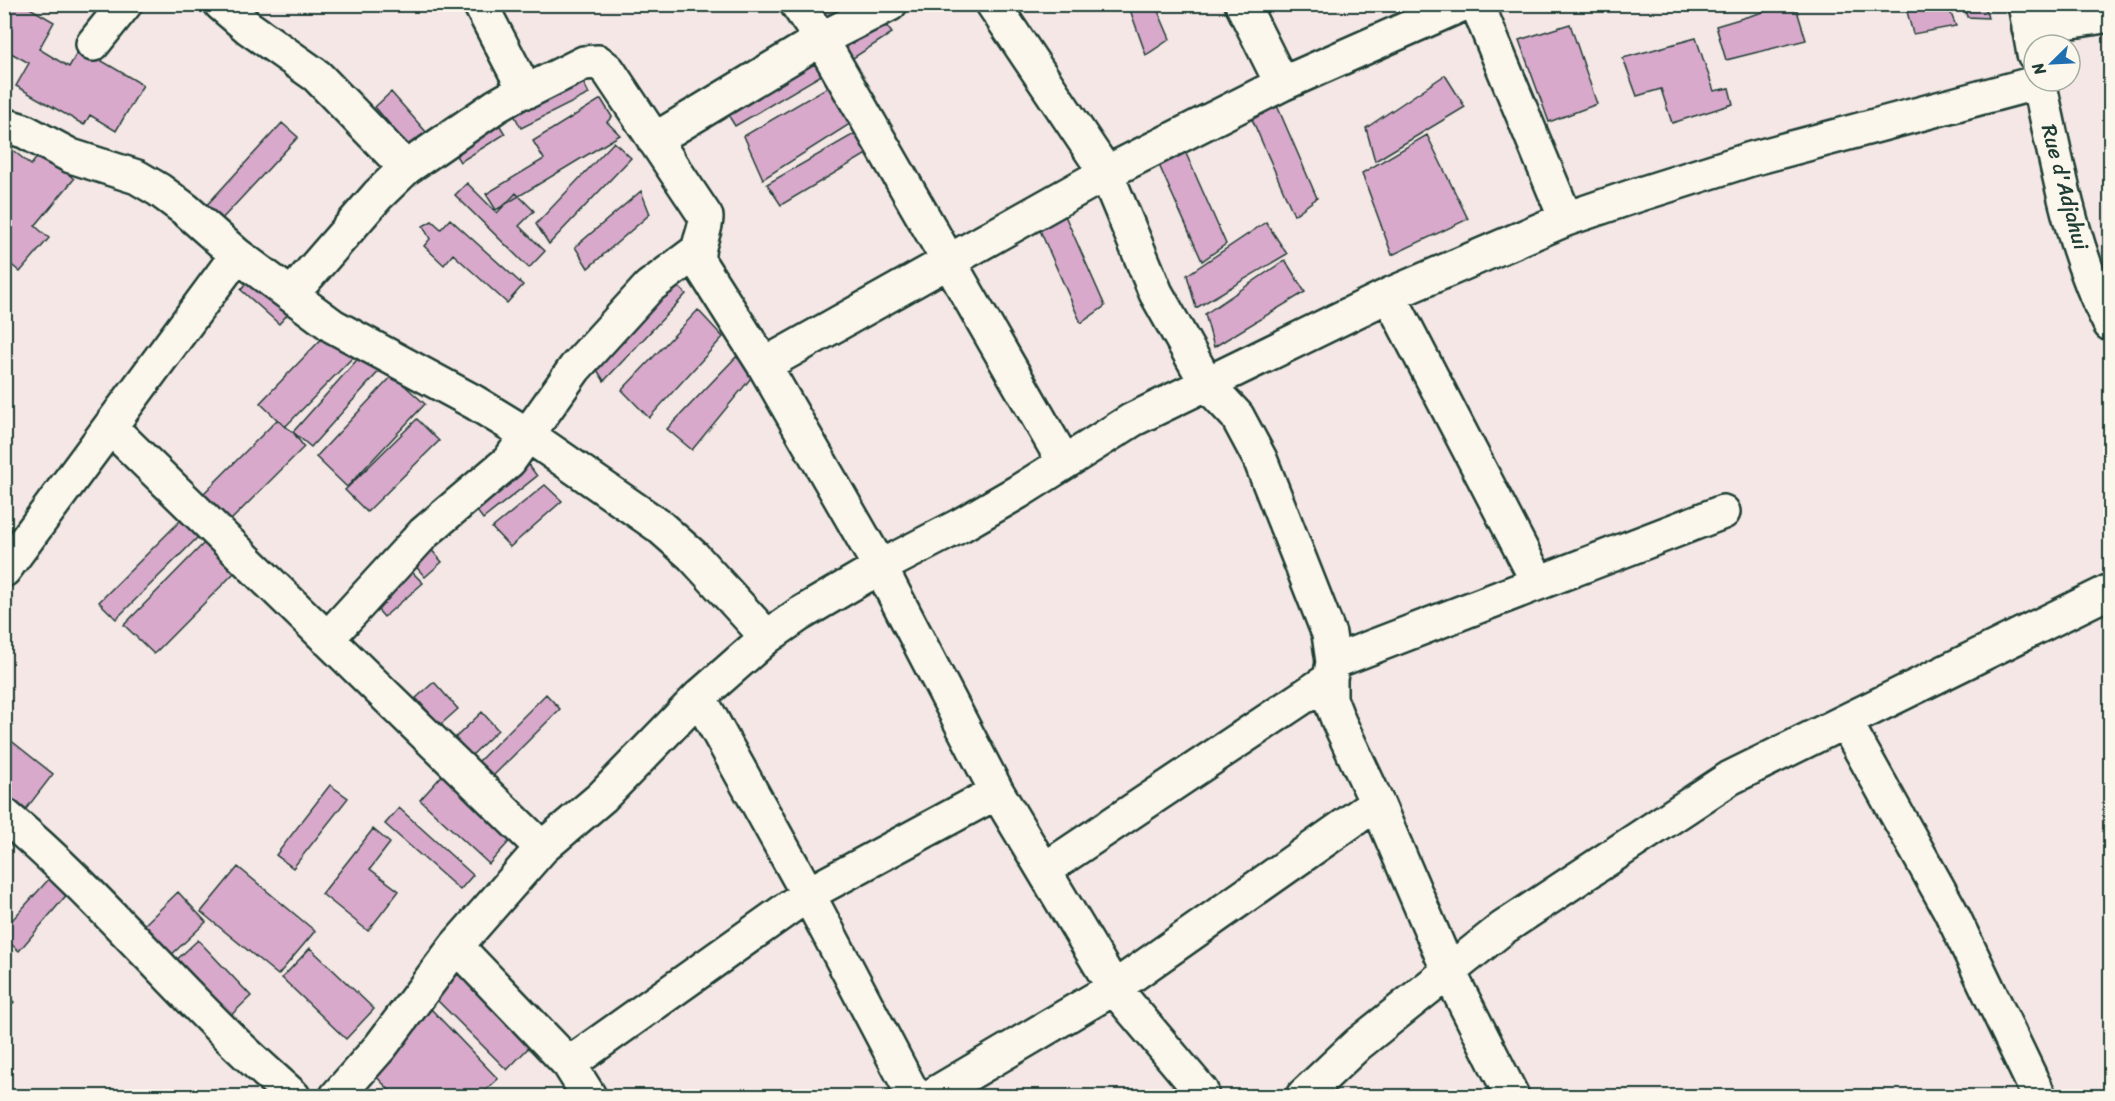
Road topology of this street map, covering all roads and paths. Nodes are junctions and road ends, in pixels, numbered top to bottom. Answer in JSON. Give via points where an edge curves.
{"nodes":[{"id":1,"x":125,"y":4,"type":"edge"},
{"id":2,"x":221,"y":4,"type":"edge"},
{"id":3,"x":480,"y":4,"type":"edge"},
{"id":4,"x":797,"y":4,"type":"edge"},
{"id":5,"x":890,"y":4,"type":"edge"},
{"id":6,"x":993,"y":4,"type":"edge"},
{"id":7,"x":1242,"y":4,"type":"edge"},
{"id":8,"x":1463,"y":4,"type":"edge"},
{"id":9,"x":1477,"y":4,"type":"edge"},
{"id":10,"x":2110,"y":15,"type":"edge"},
{"id":11,"x":2030,"y":29,"type":"edge"},
{"id":12,"x":821,"y":39,"type":"junction"},
{"id":13,"x":93,"y":44,"type":"dead end"},
{"id":14,"x":1282,"y":84,"type":"junction"},
{"id":15,"x":2022,"y":86,"type":"edge"},
{"id":16,"x":521,"y":88,"type":"junction"},
{"id":17,"x":2042,"y":93,"type":"edge"},
{"id":18,"x":4,"y":125,"type":"edge"},
{"id":19,"x":654,"y":140,"type":"junction"},
{"id":20,"x":406,"y":168,"type":"junction"},
{"id":21,"x":1106,"y":172,"type":"junction"},
{"id":22,"x":1566,"y":219,"type":"junction"},
{"id":23,"x":697,"y":251,"type":"junction"},
{"id":24,"x":237,"y":255,"type":"junction"},
{"id":25,"x":948,"y":260,"type":"junction"},
{"id":26,"x":292,"y":294,"type":"junction"},
{"id":27,"x":1389,"y":295,"type":"junction"},
{"id":28,"x":2110,"y":324,"type":"edge"},
{"id":29,"x":764,"y":365,"type":"junction"},
{"id":30,"x":1207,"y":384,"type":"junction"},
{"id":31,"x":110,"y":428,"type":"junction"},
{"id":32,"x":528,"y":435,"type":"junction"},
{"id":33,"x":1064,"y":462,"type":"junction"},
{"id":34,"x":1723,"y":512,"type":"dead end"},
{"id":35,"x":880,"y":567,"type":"junction"},
{"id":36,"x":4,"y":570,"type":"edge"},
{"id":37,"x":1538,"y":582,"type":"junction"},
{"id":38,"x":2110,"y":591,"type":"edge"},
{"id":39,"x":767,"y":637,"type":"junction"},
{"id":40,"x":327,"y":639,"type":"junction"},
{"id":41,"x":1331,"y":670,"type":"junction"},
{"id":42,"x":699,"y":697,"type":"junction"},
{"id":43,"x":1846,"y":723,"type":"junction"},
{"id":44,"x":997,"y":792,"type":"junction"},
{"id":45,"x":1377,"y":803,"type":"junction"},
{"id":46,"x":4,"y":815,"type":"edge"},
{"id":47,"x":542,"y":848,"type":"junction"},
{"id":48,"x":1044,"y":870,"type":"junction"},
{"id":49,"x":808,"y":894,"type":"junction"},
{"id":50,"x":456,"y":946,"type":"junction"},
{"id":51,"x":1449,"y":972,"type":"junction"},
{"id":52,"x":1114,"y":988,"type":"junction"},
{"id":53,"x":569,"y":1064,"type":"junction"},
{"id":54,"x":1201,"y":1091,"type":"dead end"},
{"id":55,"x":293,"y":1096,"type":"edge"},
{"id":56,"x":337,"y":1096,"type":"edge"},
{"id":57,"x":589,"y":1096,"type":"edge"},
{"id":58,"x":914,"y":1096,"type":"edge"},
{"id":59,"x":931,"y":1096,"type":"edge"},
{"id":60,"x":1303,"y":1096,"type":"edge"},
{"id":61,"x":1512,"y":1096,"type":"edge"},
{"id":62,"x":2039,"y":1096,"type":"edge"}],
"edges":[{"from":1,"to":13,"type":"street"},
{"from":2,"to":20,"type":"street","via":[[317,76]]},
{"from":3,"to":16,"type":"street"},
{"from":4,"to":12,"type":"street"},
{"from":5,"to":12,"type":"street"},
{"from":6,"to":21,"type":"street"},
{"from":7,"to":14,"type":"street"},
{"from":8,"to":14,"type":"street"},
{"from":9,"to":22,"type":"street"},
{"from":10,"to":11,"type":"street"},
{"from":12,"to":19,"type":"street"},
{"from":12,"to":25,"type":"street"},
{"from":14,"to":21,"type":"street"},
{"from":15,"to":22,"type":"street","via":[[1751,159]]},
{"from":16,"to":19,"type":"street","via":[[528,90],[584,63],[598,62],[608,70]]},
{"from":16,"to":20,"type":"street"},
{"from":17,"to":28,"type":"street","name":"Rue d'Adjahui","via":[[2072,224]]},
{"from":18,"to":24,"type":"street","via":[[71,156],[145,181],[186,210]]},
{"from":19,"to":23,"type":"street","via":[[706,217]]},
{"from":20,"to":26,"type":"street"},
{"from":21,"to":25,"type":"street"},
{"from":21,"to":30,"type":"street","via":[[1156,293]]},
{"from":22,"to":27,"type":"street"},
{"from":23,"to":29,"type":"street","via":[[698,261]]},
{"from":23,"to":32,"type":"street","via":[[649,287],[575,368]]},
{"from":24,"to":26,"type":"street"},
{"from":24,"to":31,"type":"street"},
{"from":25,"to":29,"type":"street"},
{"from":25,"to":33,"type":"street"},
{"from":26,"to":32,"type":"street","via":[[333,326]]},
{"from":27,"to":30,"type":"street"},
{"from":27,"to":37,"type":"street"},
{"from":29,"to":35,"type":"street"},
{"from":30,"to":33,"type":"street","via":[[1132,420]]},
{"from":30,"to":41,"type":"street","via":[[1236,416],[1260,459],[1329,634]]},
{"from":31,"to":36,"type":"street"},
{"from":31,"to":40,"type":"street"},
{"from":32,"to":39,"type":"street","via":[[658,526],[693,556]]},
{"from":32,"to":40,"type":"street","via":[[509,461],[424,533]]},
{"from":33,"to":35,"type":"street","via":[[961,525]]},
{"from":34,"to":37,"type":"street"},
{"from":35,"to":39,"type":"street"},
{"from":35,"to":44,"type":"street"},
{"from":37,"to":41,"type":"street"},
{"from":38,"to":43,"type":"street"},
{"from":39,"to":42,"type":"street"},
{"from":40,"to":47,"type":"street"},
{"from":41,"to":45,"type":"street","via":[[1330,699]]},
{"from":41,"to":48,"type":"street"},
{"from":42,"to":47,"type":"street","via":[[602,797]]},
{"from":42,"to":49,"type":"street"},
{"from":43,"to":51,"type":"street","via":[[1730,778],[1503,928]]},
{"from":43,"to":62,"type":"street","via":[[1950,910]]},
{"from":44,"to":48,"type":"street"},
{"from":44,"to":49,"type":"street"},
{"from":45,"to":51,"type":"street"},
{"from":45,"to":52,"type":"street"},
{"from":46,"to":55,"type":"street","via":[[56,859],[229,1038]]},
{"from":47,"to":50,"type":"street"},
{"from":48,"to":52,"type":"street"},
{"from":49,"to":53,"type":"street"},
{"from":49,"to":58,"type":"street"},
{"from":50,"to":53,"type":"street"},
{"from":50,"to":56,"type":"street","via":[[381,1046]]},
{"from":51,"to":60,"type":"street","via":[[1358,1044]]},
{"from":51,"to":61,"type":"street"},
{"from":52,"to":54,"type":"street"},
{"from":52,"to":59,"type":"street"},
{"from":53,"to":57,"type":"street"}]}
